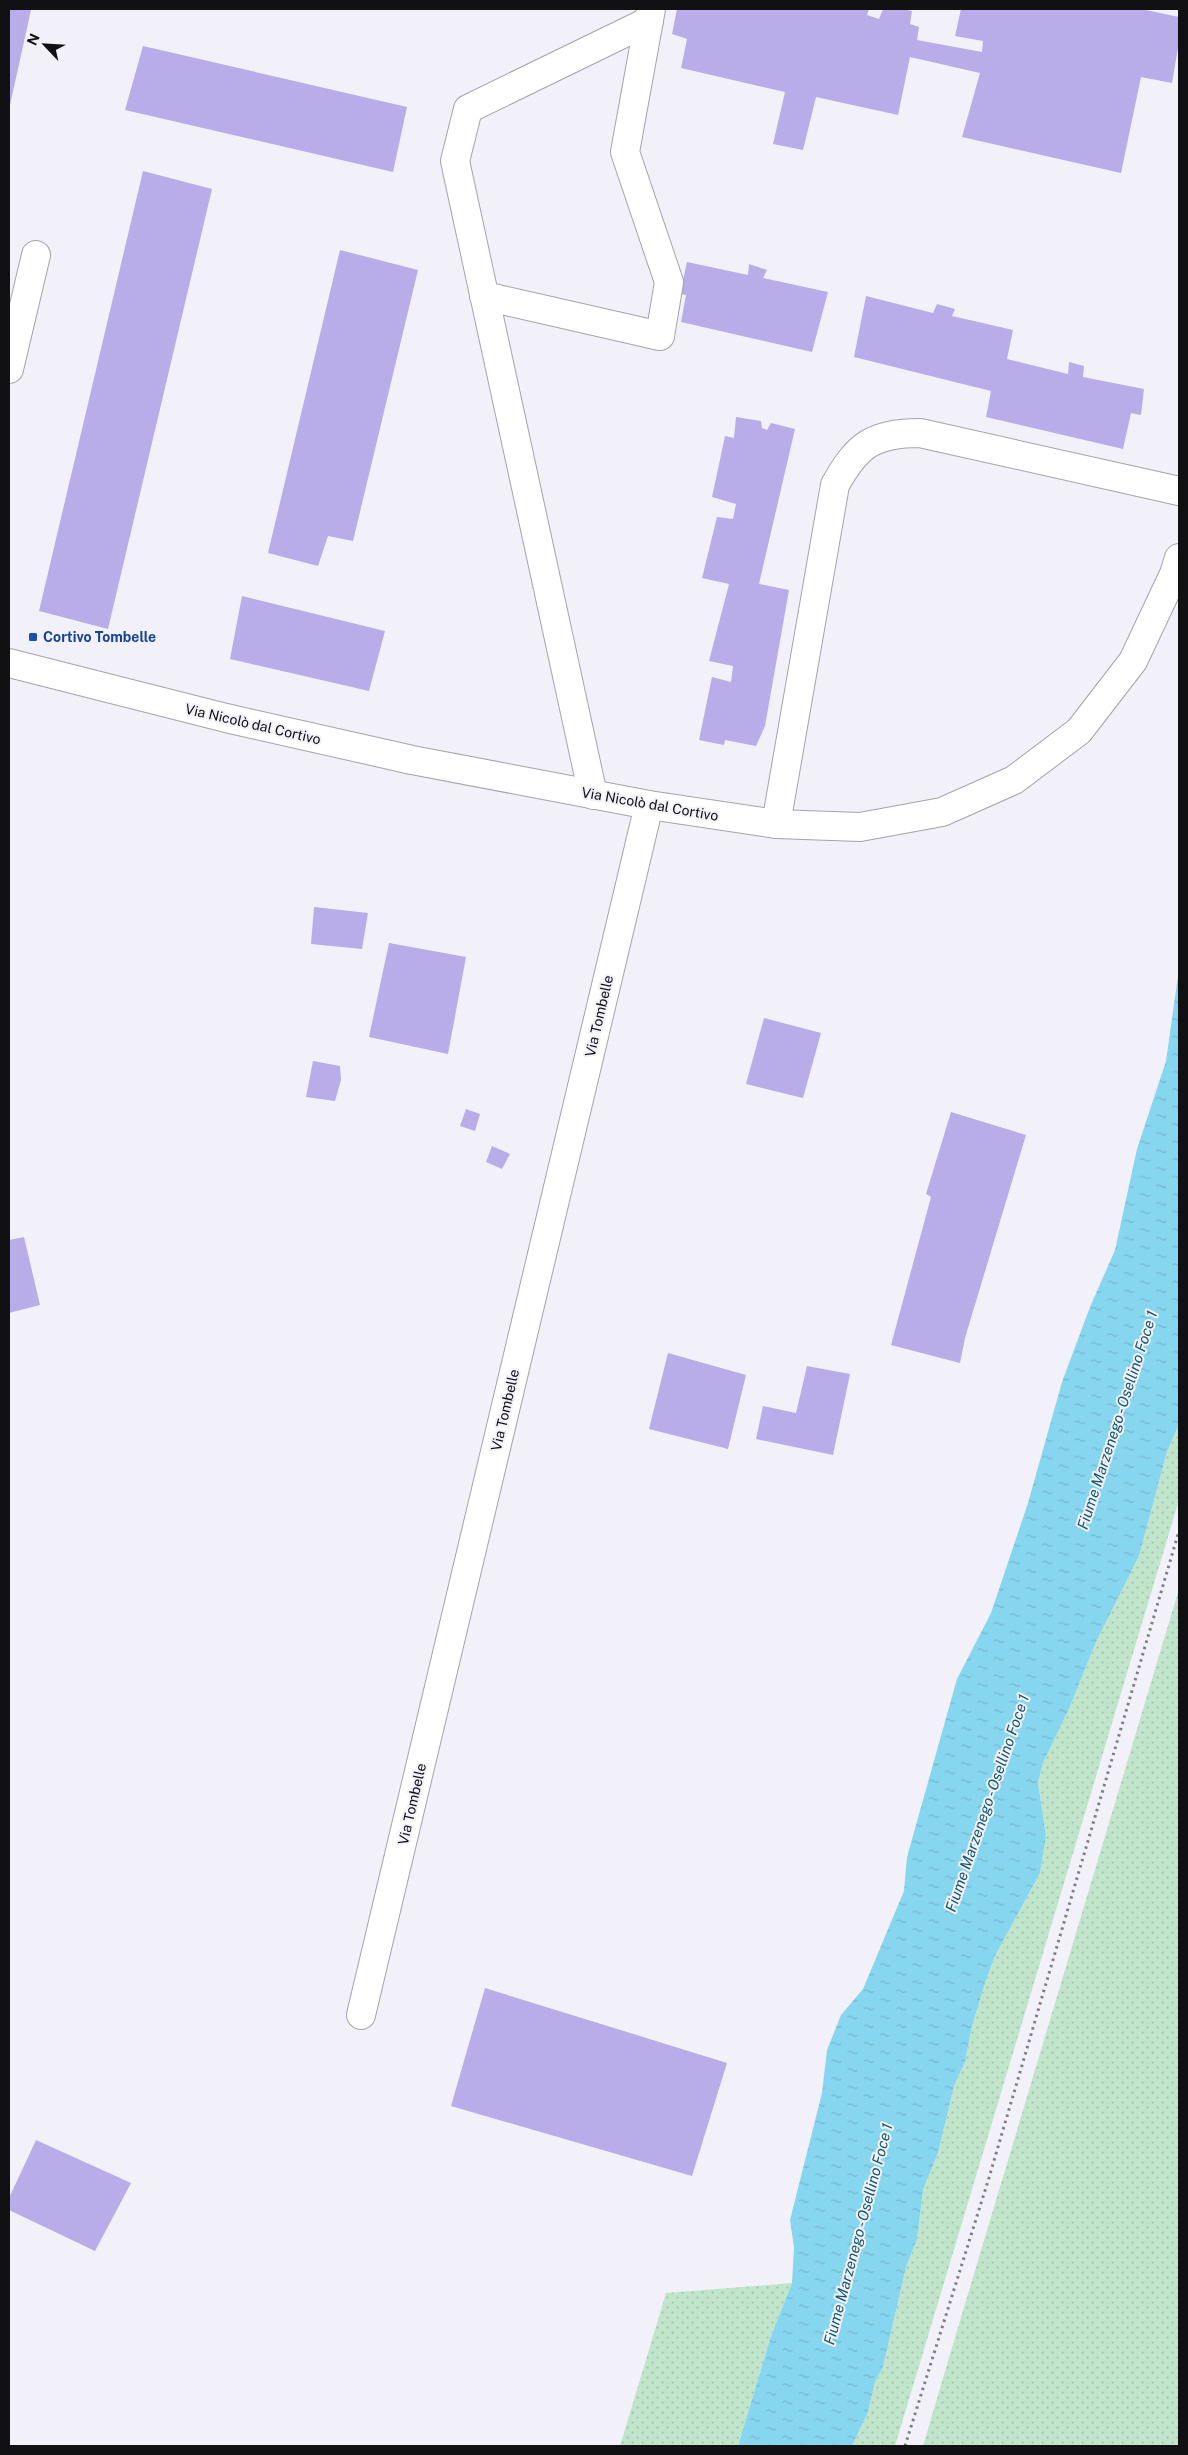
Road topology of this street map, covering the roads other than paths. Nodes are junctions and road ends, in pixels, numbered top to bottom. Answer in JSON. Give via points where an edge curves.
{"nodes":[{"id":1,"x":650,"y":15,"type":"edge"},
{"id":2,"x":36,"y":255,"type":"dead end"},
{"id":3,"x":484,"y":296,"type":"junction"},
{"id":4,"x":9,"y":369,"type":"edge"},
{"id":5,"x":1179,"y":490,"type":"edge"},
{"id":6,"x":1179,"y":558,"type":"edge"},
{"id":7,"x":9,"y":663,"type":"edge"},
{"id":8,"x":593,"y":795,"type":"junction"},
{"id":9,"x":649,"y":805,"type":"junction"},
{"id":10,"x":776,"y":824,"type":"junction"},
{"id":11,"x":361,"y":2015,"type":"dead end"}],
"edges":[{"from":1,"to":3,"type":"street","via":[[468,109],[455,161]]},
{"from":1,"to":3,"type":"street","via":[[625,152],[669,282],[660,336]]},
{"from":2,"to":4,"type":"street"},
{"from":3,"to":8,"type":"street"},
{"from":5,"to":10,"type":"street","via":[[920,433],[898,433],[871,441],[849,460],[835,485]]},
{"from":6,"to":10,"type":"street","name":"Via Nicolò dal Cortivo","via":[[1133,661],[1079,731],[1014,780],[942,812],[860,828]]},
{"from":7,"to":8,"type":"street","name":"Via Nicolò dal Cortivo","via":[[384,754]]},
{"from":8,"to":9,"type":"street","name":"Via Nicolò dal Cortivo"},
{"from":9,"to":10,"type":"street","name":"Via Nicolò dal Cortivo"},
{"from":9,"to":11,"type":"street","name":"Via Tombelle"}]}
